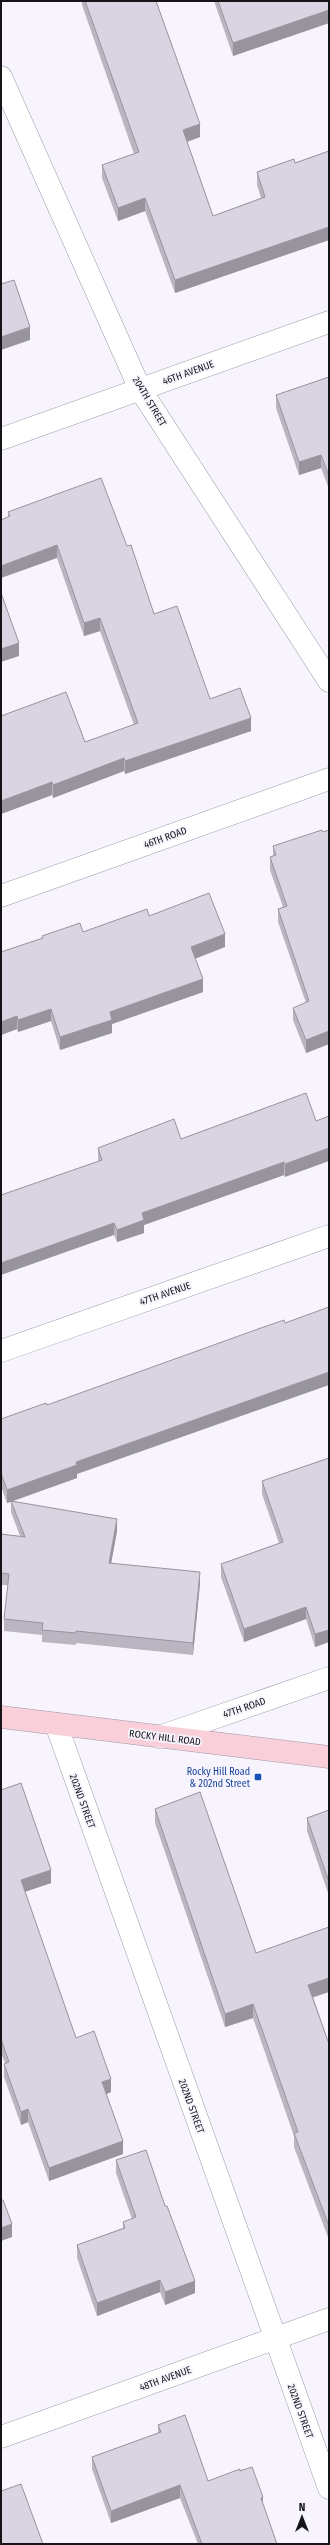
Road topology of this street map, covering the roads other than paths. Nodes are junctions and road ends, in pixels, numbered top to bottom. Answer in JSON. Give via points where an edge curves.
{"nodes":[{"id":1,"x":1,"y":78,"type":"edge"},
{"id":2,"x":329,"y":322,"type":"edge"},
{"id":3,"x":140,"y":389,"type":"junction"},
{"id":4,"x":1,"y":439,"type":"edge"},
{"id":5,"x":329,"y":681,"type":"edge"},
{"id":6,"x":329,"y":779,"type":"edge"},
{"id":7,"x":1,"y":896,"type":"edge"},
{"id":8,"x":329,"y":1236,"type":"edge"},
{"id":9,"x":1,"y":1351,"type":"edge"},
{"id":10,"x":329,"y":1678,"type":"edge"},
{"id":11,"x":1,"y":1717,"type":"edge"},
{"id":12,"x":56,"y":1724,"type":"junction"},
{"id":13,"x":159,"y":1736,"type":"junction"},
{"id":14,"x":329,"y":1758,"type":"edge"},
{"id":15,"x":329,"y":2319,"type":"edge"},
{"id":16,"x":275,"y":2338,"type":"junction"},
{"id":17,"x":1,"y":2437,"type":"edge"},
{"id":18,"x":329,"y":2488,"type":"edge"}],
"edges":[{"from":1,"to":3,"type":"street","name":"204TH STREET"},
{"from":2,"to":3,"type":"street","name":"46TH AVENUE"},
{"from":3,"to":4,"type":"street","name":"46TH AVENUE"},
{"from":3,"to":5,"type":"street","name":"204TH STREET"},
{"from":6,"to":7,"type":"street","name":"46TH ROAD"},
{"from":8,"to":9,"type":"street","name":"47TH AVENUE"},
{"from":10,"to":13,"type":"street","name":"47TH ROAD"},
{"from":11,"to":12,"type":"street","name":"ROCKY HILL ROAD"},
{"from":12,"to":13,"type":"street","name":"ROCKY HILL ROAD"},
{"from":12,"to":16,"type":"street","name":"202ND STREET"},
{"from":13,"to":14,"type":"street","name":"ROCKY HILL ROAD"},
{"from":15,"to":16,"type":"street","name":"48TH AVENUE"},
{"from":16,"to":17,"type":"street","name":"48TH AVENUE"},
{"from":16,"to":18,"type":"street","name":"202ND STREET"}]}
